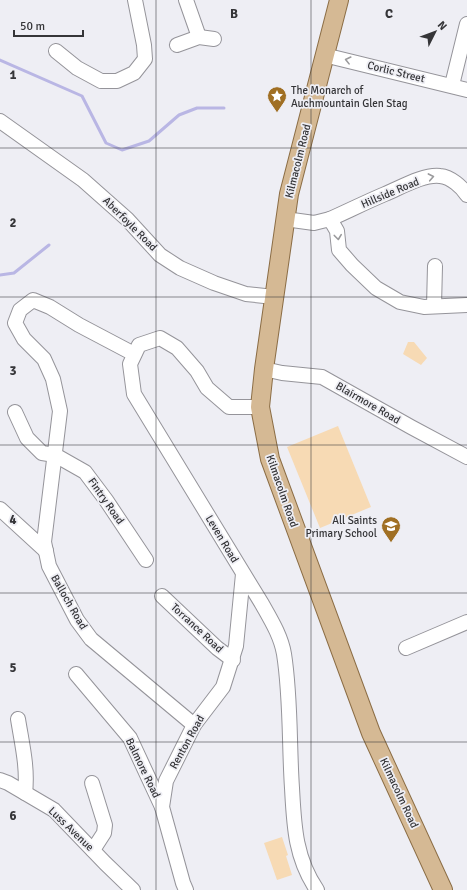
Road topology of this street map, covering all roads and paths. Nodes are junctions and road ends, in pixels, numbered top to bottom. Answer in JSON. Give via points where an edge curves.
{"nodes":[{"id":1,"x":135,"y":0,"type":"edge"},
{"id":2,"x":186,"y":0,"type":"edge"},
{"id":3,"x":339,"y":0,"type":"edge"},
{"id":4,"x":467,"y":24,"type":"edge"},
{"id":5,"x":198,"y":38,"type":"junction"},
{"id":6,"x":214,"y":39,"type":"dead end"},
{"id":7,"x":177,"y":46,"type":"dead end"},
{"id":8,"x":56,"y":51,"type":"dead end"},
{"id":9,"x":324,"y":54,"type":"junction"},
{"id":10,"x":452,"y":86,"type":"junction"},
{"id":11,"x":467,"y":90,"type":"edge"},
{"id":12,"x":0,"y":121,"type":"edge"},
{"id":13,"x":467,"y":195,"type":"edge"},
{"id":14,"x":285,"y":219,"type":"junction"},
{"id":15,"x":330,"y":219,"type":"junction"},
{"id":16,"x":435,"y":266,"type":"dead end"},
{"id":17,"x":274,"y":297,"type":"junction"},
{"id":18,"x":434,"y":306,"type":"junction"},
{"id":19,"x":467,"y":306,"type":"edge"},
{"id":20,"x":134,"y":354,"type":"junction"},
{"id":21,"x":264,"y":369,"type":"junction"},
{"id":22,"x":260,"y":407,"type":"junction"},
{"id":23,"x":15,"y":412,"type":"dead end"},
{"id":24,"x":55,"y":455,"type":"junction"},
{"id":25,"x":467,"y":457,"type":"edge"},
{"id":26,"x":0,"y":509,"type":"edge"},
{"id":27,"x":46,"y":551,"type":"junction"},
{"id":28,"x":146,"y":560,"type":"dead end"},
{"id":29,"x":243,"y":574,"type":"junction"},
{"id":30,"x":162,"y":596,"type":"dead end"},
{"id":31,"x":467,"y":622,"type":"edge"},
{"id":32,"x":406,"y":648,"type":"dead end"},
{"id":33,"x":233,"y":660,"type":"junction"},
{"id":34,"x":76,"y":674,"type":"dead end"},
{"id":35,"x":18,"y":719,"type":"dead end"},
{"id":36,"x":194,"y":725,"type":"junction"},
{"id":37,"x":0,"y":780,"type":"edge"},
{"id":38,"x":92,"y":783,"type":"dead end"},
{"id":39,"x":25,"y":793,"type":"junction"},
{"id":40,"x":162,"y":808,"type":"junction"},
{"id":41,"x":93,"y":850,"type":"junction"},
{"id":42,"x":133,"y":890,"type":"edge"},
{"id":43,"x":186,"y":890,"type":"edge"},
{"id":44,"x":317,"y":890,"type":"edge"},
{"id":45,"x":443,"y":890,"type":"edge"}],
"edges":[{"from":1,"to":8,"type":"street","via":[[145,59],[134,73],[117,80],[101,81],[77,68]]},
{"from":2,"to":5,"type":"street"},
{"from":3,"to":9,"type":"main road","name":"Kilmacolm Road"},
{"from":4,"to":10,"type":"street"},
{"from":5,"to":6,"type":"street"},
{"from":5,"to":7,"type":"street"},
{"from":10,"to":9,"type":"street","name":"Corlic Street","one_way":true},
{"from":9,"to":14,"type":"main road","name":"Kilmacolm Road"},
{"from":10,"to":11,"type":"street","name":"Corlic Street"},
{"from":12,"to":17,"type":"street","name":"Aberfoyle Road","via":[[83,180],[127,219],[160,255],[180,268],[246,294]]},
{"from":15,"to":13,"type":"street","name":"Hillside Road","one_way":true,"via":[[410,183],[430,177],[441,176],[452,180],[463,188]]},
{"from":14,"to":15,"type":"street","name":"Hillside Road","via":[[314,223]]},
{"from":14,"to":17,"type":"main road","name":"Kilmacolm Road"},
{"from":15,"to":18,"type":"street","one_way":true,"via":[[337,231],[339,250],[376,288],[400,302]]},
{"from":16,"to":18,"type":"street"},
{"from":17,"to":21,"type":"main road","name":"Kilmacolm Road"},
{"from":18,"to":19,"type":"street"},
{"from":20,"to":22,"type":"street","via":[[139,345],[160,338],[177,348],[197,371],[207,388],[229,407]]},
{"from":20,"to":24,"type":"street","name":"Balloch Road","via":[[33,300],[20,310],[15,323],[24,339],[44,359],[60,411]]},
{"from":20,"to":29,"type":"street","name":"Leven Road","via":[[130,364],[134,394]]},
{"from":21,"to":22,"type":"main road","name":"Kilmacolm Road"},
{"from":21,"to":25,"type":"street","name":"Blairmore Road","via":[[322,377]]},
{"from":22,"to":45,"type":"main road","name":"Kilmacolm Road","via":[[270,459],[371,733]]},
{"from":23,"to":24,"type":"street","via":[[27,438],[42,453]]},
{"from":24,"to":27,"type":"street","name":"Balloch Road","via":[[44,542]]},
{"from":24,"to":28,"type":"street","name":"Fintry Road","via":[[85,472]]},
{"from":26,"to":27,"type":"street"},
{"from":27,"to":36,"type":"street","name":"Balloch Road","via":[[49,566],[77,620],[91,639]]},
{"from":29,"to":33,"type":"street","name":"Renton Road"},
{"from":29,"to":44,"type":"street","name":"Leven Road","via":[[274,626],[284,654],[294,825],[303,864]]},
{"from":30,"to":33,"type":"street","name":"Torrance Road"},
{"from":31,"to":32,"type":"street"},
{"from":33,"to":36,"type":"street","name":"Renton Road","via":[[223,687]]},
{"from":34,"to":40,"type":"street","name":"Balmore Road","via":[[130,738]]},
{"from":35,"to":39,"type":"street","via":[[27,778]]},
{"from":36,"to":40,"type":"street","name":"Renton Road","via":[[166,781]]},
{"from":37,"to":39,"type":"street","name":"Luss Avenue"},
{"from":38,"to":41,"type":"street","via":[[105,825],[104,833]]},
{"from":39,"to":41,"type":"street","name":"Luss Avenue","via":[[54,810]]},
{"from":40,"to":43,"type":"street","name":"Renton Road"},
{"from":41,"to":42,"type":"street","name":"Luss Avenue"}]}
